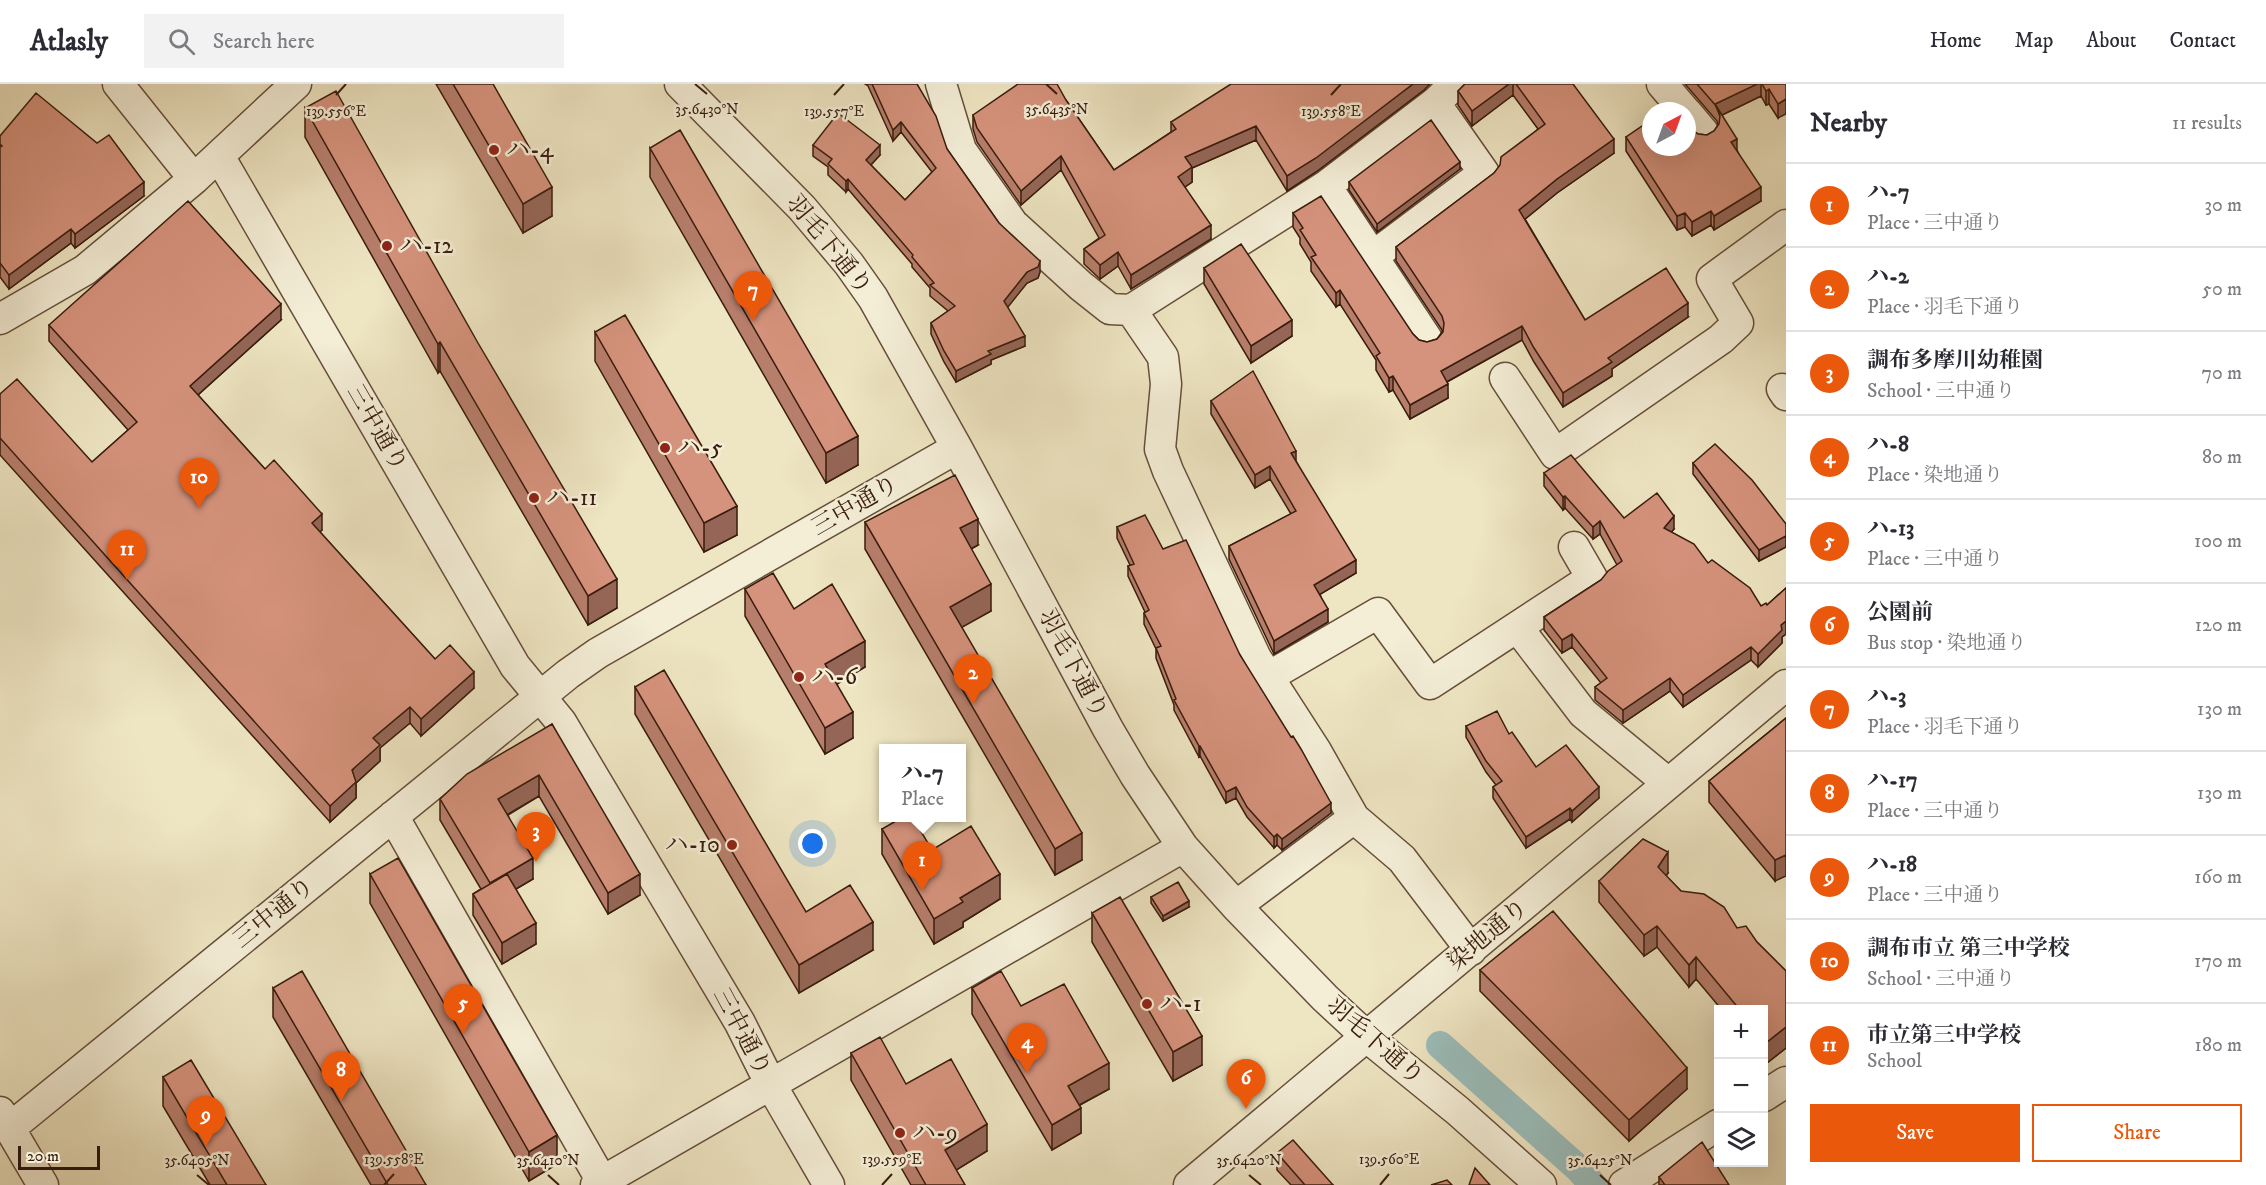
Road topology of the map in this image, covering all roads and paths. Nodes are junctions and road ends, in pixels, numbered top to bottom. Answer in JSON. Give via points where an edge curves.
{"nodes":[{"id":1,"x":118,"y":84,"type":"edge"},
{"id":2,"x":296,"y":84,"type":"edge"},
{"id":3,"x":680,"y":84,"type":"edge"},
{"id":4,"x":941,"y":84,"type":"edge"},
{"id":5,"x":1662,"y":84,"type":"edge"},
{"id":6,"x":1445,"y":93,"type":"edge"},
{"id":7,"x":1677,"y":102,"type":"edge"},
{"id":8,"x":219,"y":156,"type":"junction"},
{"id":9,"x":194,"y":179,"type":"junction"},
{"id":10,"x":1326,"y":186,"type":"junction"},
{"id":11,"x":1786,"y":225,"type":"edge"},
{"id":12,"x":1372,"y":257,"type":"junction"},
{"id":13,"x":1131,"y":310,"type":"junction"},
{"id":14,"x":0,"y":319,"type":"edge"},
{"id":15,"x":1427,"y":339,"type":"edge"},
{"id":16,"x":1505,"y":378,"type":"dead end"},
{"id":17,"x":957,"y":448,"type":"junction"},
{"id":18,"x":1574,"y":547,"type":"dead end"},
{"id":19,"x":1518,"y":628,"type":"junction"},
{"id":20,"x":1268,"y":676,"type":"junction"},
{"id":21,"x":1786,"y":685,"type":"edge"},
{"id":22,"x":539,"y":697,"type":"junction"},
{"id":23,"x":1668,"y":783,"type":"junction"},
{"id":24,"x":393,"y":816,"type":"junction"},
{"id":25,"x":1354,"y":818,"type":"junction"},
{"id":26,"x":1184,"y":847,"type":"junction"},
{"id":27,"x":1236,"y":906,"type":"junction"},
{"id":28,"x":1471,"y":950,"type":"junction"},
{"id":29,"x":1366,"y":1037,"type":"junction"},
{"id":30,"x":1786,"y":1082,"type":"edge"},
{"id":31,"x":771,"y":1085,"type":"junction"},
{"id":32,"x":1768,"y":1093,"type":"edge"},
{"id":33,"x":5,"y":1120,"type":"edge"},
{"id":34,"x":1714,"y":1128,"type":"edge"},
{"id":35,"x":601,"y":1184,"type":"edge"},
{"id":36,"x":43,"y":1185,"type":"edge"},
{"id":37,"x":829,"y":1185,"type":"edge"},
{"id":38,"x":1189,"y":1185,"type":"edge"},
{"id":39,"x":1541,"y":1185,"type":"edge"},
{"id":40,"x":1624,"y":1185,"type":"edge"}],
"edges":[{"from":1,"to":9,"type":"street"},
{"from":2,"to":8,"type":"street"},
{"from":3,"to":17,"type":"street","name":"羽毛下通り","via":[[802,208],[849,264],[873,298]]},
{"from":4,"to":13,"type":"street","via":[[961,150],[1013,224],[1110,309]]},
{"from":5,"to":7,"type":"street"},
{"from":6,"to":10,"type":"street"},
{"from":6,"to":12,"type":"street","via":[[1484,173]]},
{"from":8,"to":9,"type":"street"},
{"from":8,"to":22,"type":"street","name":"三中通り","via":[[515,666]]},
{"from":9,"to":14,"type":"street","via":[[85,270]]},
{"from":10,"to":12,"type":"street"},
{"from":10,"to":13,"type":"street"},
{"from":11,"to":16,"type":"street","via":[[1712,279],[1738,323],[1721,339],[1555,454]]},
{"from":12,"to":15,"type":"street"},
{"from":13,"to":20,"type":"street","via":[[1163,357],[1166,384],[1160,449],[1168,471]]},
{"from":17,"to":22,"type":"street","name":"三中通り","via":[[598,653]]},
{"from":17,"to":26,"type":"street","name":"羽毛下通り","via":[[1108,729]]},
{"from":18,"to":19,"type":"street","via":[[1592,578]]},
{"from":19,"to":20,"type":"street","via":[[1430,684],[1378,613]]},
{"from":19,"to":23,"type":"street","via":[[1583,713]]},
{"from":20,"to":25,"type":"street"},
{"from":21,"to":23,"type":"street","name":"染地通り"},
{"from":22,"to":24,"type":"street","name":"三中通り"},
{"from":22,"to":31,"type":"street","name":"三中通り","via":[[561,722],[740,1023]]},
{"from":23,"to":28,"type":"street","name":"染地通り"},
{"from":24,"to":33,"type":"street","name":"三中通り"},
{"from":24,"to":35,"type":"street"},
{"from":25,"to":27,"type":"street"},
{"from":25,"to":28,"type":"street","via":[[1402,859]]},
{"from":26,"to":27,"type":"street","name":"羽毛下通り"},
{"from":26,"to":31,"type":"street"},
{"from":27,"to":29,"type":"street","name":"羽毛下通り"},
{"from":28,"to":29,"type":"street","name":"染地通り"},
{"from":29,"to":38,"type":"street","name":"染地通り"},
{"from":29,"to":39,"type":"street","name":"羽毛下通り"},
{"from":30,"to":32,"type":"street"},
{"from":31,"to":35,"type":"street"},
{"from":31,"to":37,"type":"street","name":"三中通り"},
{"from":33,"to":36,"type":"street"},
{"from":34,"to":40,"type":"street"}]}
